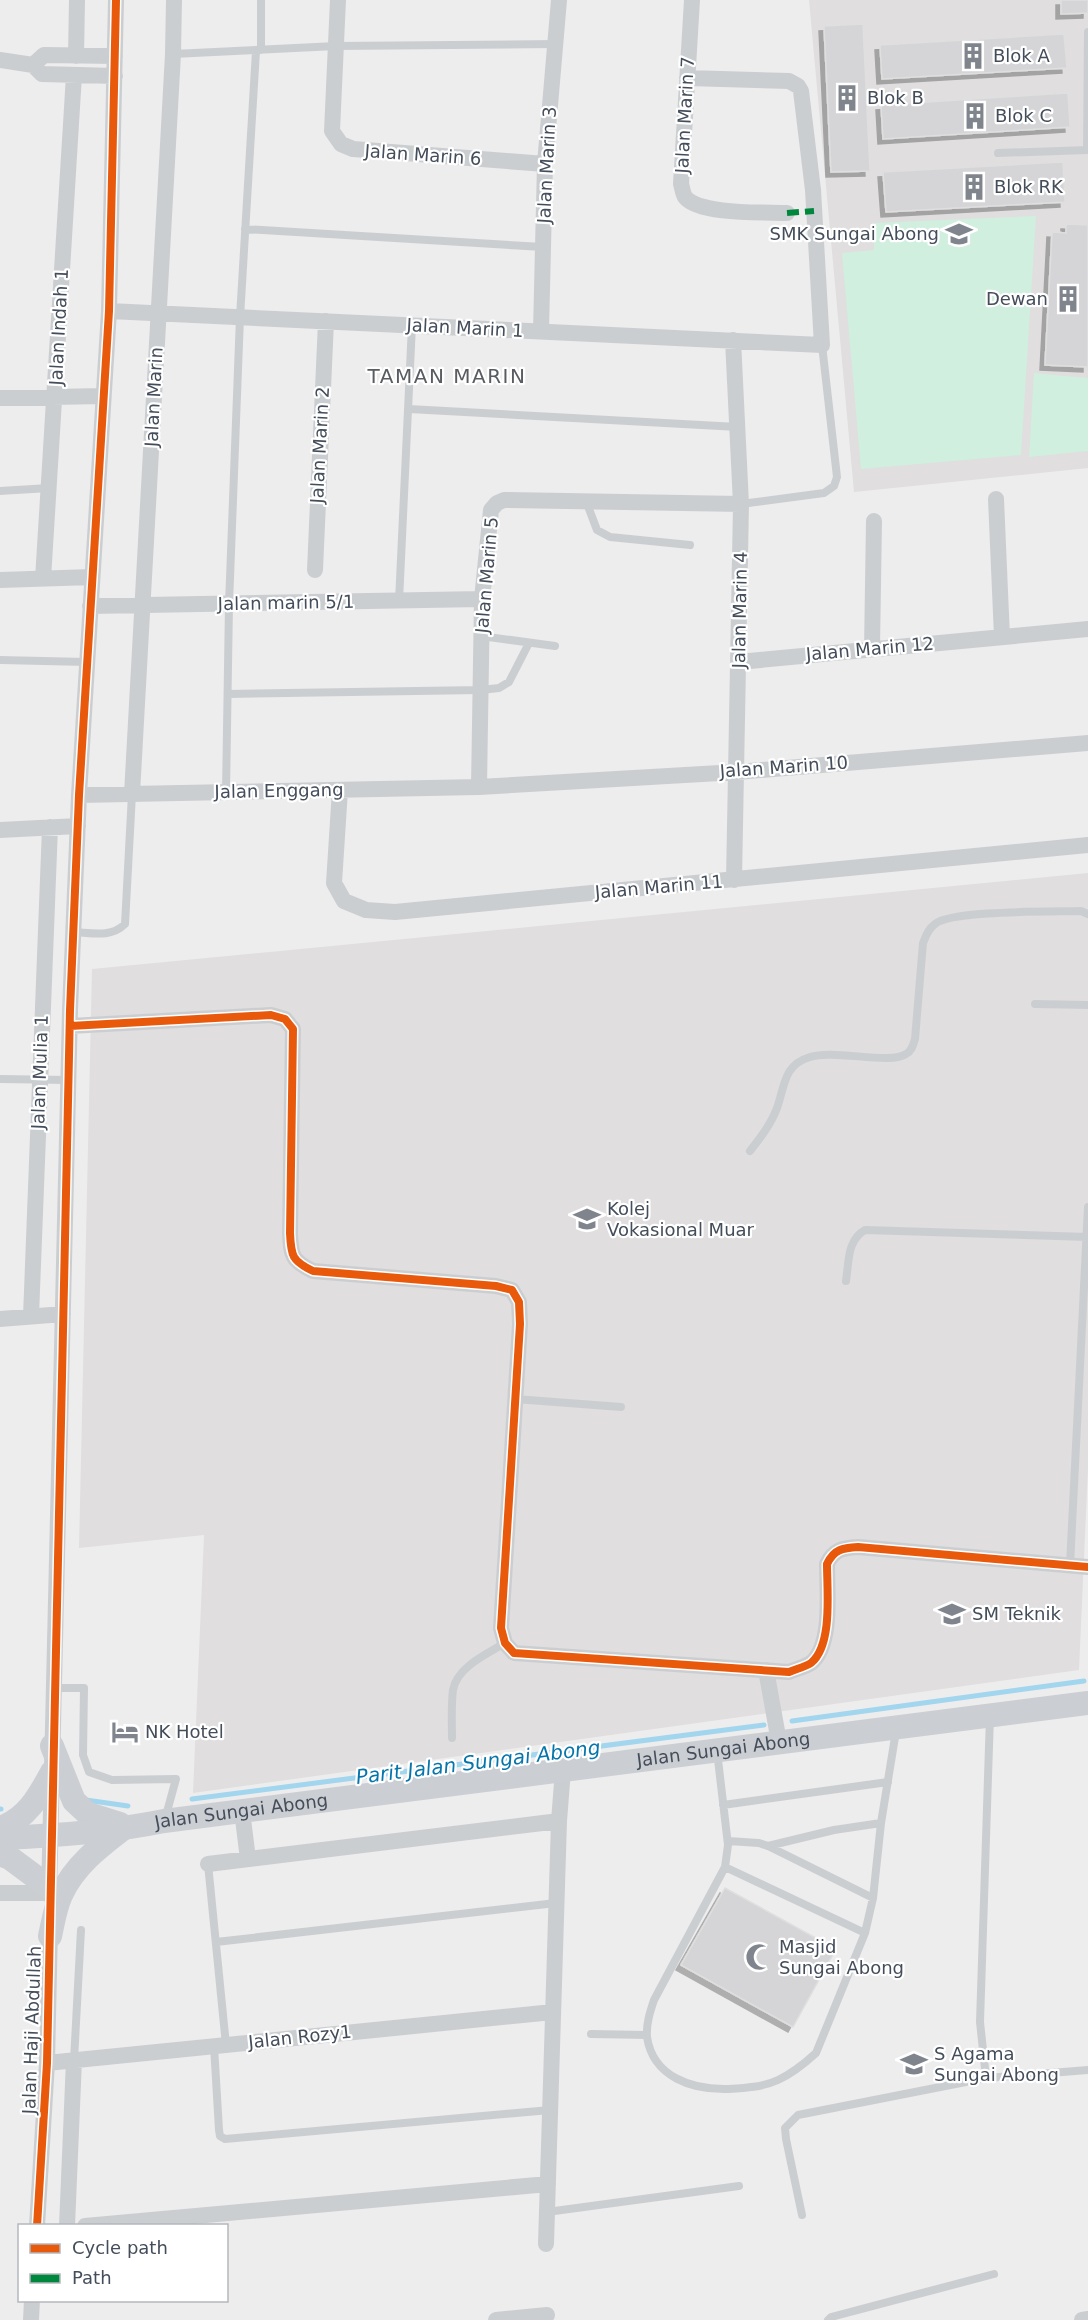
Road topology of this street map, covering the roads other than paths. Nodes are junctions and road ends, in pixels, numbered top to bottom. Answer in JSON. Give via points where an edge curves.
{"nodes":[{"id":1,"x":77,"y":0,"type":"edge"},
{"id":2,"x":116,"y":0,"type":"edge"},
{"id":3,"x":174,"y":0,"type":"edge"},
{"id":4,"x":261,"y":0,"type":"edge"},
{"id":5,"x":338,"y":0,"type":"edge"},
{"id":6,"x":559,"y":0,"type":"edge"},
{"id":7,"x":692,"y":0,"type":"edge"},
{"id":8,"x":1088,"y":32,"type":"edge"},
{"id":9,"x":555,"y":44,"type":"junction"},
{"id":10,"x":336,"y":46,"type":"junction"},
{"id":11,"x":258,"y":51,"type":"junction"},
{"id":12,"x":173,"y":54,"type":"junction"},
{"id":13,"x":76,"y":56,"type":"junction"},
{"id":14,"x":115,"y":56,"type":"junction"},
{"id":15,"x":0,"y":60,"type":"edge"},
{"id":16,"x":33,"y":65,"type":"junction"},
{"id":17,"x":74,"y":75,"type":"junction"},
{"id":18,"x":115,"y":76,"type":"junction"},
{"id":19,"x":687,"y":78,"type":"junction"},
{"id":20,"x":1087,"y":150,"type":"edge"},
{"id":21,"x":998,"y":153,"type":"dead end"},
{"id":22,"x":546,"y":164,"type":"junction"},
{"id":23,"x":788,"y":213,"type":"dead end"},
{"id":24,"x":245,"y":229,"type":"junction"},
{"id":25,"x":543,"y":248,"type":"junction"},
{"id":26,"x":109,"y":311,"type":"junction"},
{"id":27,"x":159,"y":313,"type":"junction"},
{"id":28,"x":240,"y":317,"type":"junction"},
{"id":29,"x":326,"y":321,"type":"junction"},
{"id":30,"x":412,"y":325,"type":"junction"},
{"id":31,"x":541,"y":331,"type":"junction"},
{"id":32,"x":734,"y":340,"type":"junction"},
{"id":33,"x":822,"y":345,"type":"junction"},
{"id":34,"x":103,"y":396,"type":"junction"},
{"id":35,"x":54,"y":397,"type":"junction"},
{"id":36,"x":0,"y":398,"type":"edge"},
{"id":37,"x":409,"y":409,"type":"junction"},
{"id":38,"x":738,"y":427,"type":"junction"},
{"id":39,"x":49,"y":488,"type":"junction"},
{"id":40,"x":0,"y":491,"type":"edge"},
{"id":41,"x":996,"y":500,"type":"dead end"},
{"id":42,"x":586,"y":501,"type":"junction"},
{"id":43,"x":741,"y":504,"type":"junction"},
{"id":44,"x":874,"y":520,"type":"dead end"},
{"id":45,"x":690,"y":545,"type":"dead end"},
{"id":46,"x":315,"y":570,"type":"dead end"},
{"id":47,"x":92,"y":577,"type":"junction"},
{"id":48,"x":44,"y":579,"type":"junction"},
{"id":49,"x":0,"y":580,"type":"edge"},
{"id":50,"x":482,"y":599,"type":"junction"},
{"id":51,"x":399,"y":601,"type":"junction"},
{"id":52,"x":229,"y":604,"type":"junction"},
{"id":53,"x":143,"y":605,"type":"junction"},
{"id":54,"x":90,"y":606,"type":"junction"},
{"id":55,"x":1088,"y":629,"type":"edge"},
{"id":56,"x":482,"y":636,"type":"junction"},
{"id":57,"x":1002,"y":637,"type":"junction"},
{"id":58,"x":529,"y":643,"type":"junction"},
{"id":59,"x":555,"y":646,"type":"dead end"},
{"id":60,"x":872,"y":649,"type":"junction"},
{"id":61,"x":0,"y":660,"type":"edge"},
{"id":62,"x":87,"y":662,"type":"junction"},
{"id":63,"x":739,"y":662,"type":"junction"},
{"id":64,"x":481,"y":690,"type":"junction"},
{"id":65,"x":228,"y":694,"type":"junction"},
{"id":66,"x":1088,"y":743,"type":"edge"},
{"id":67,"x":737,"y":772,"type":"junction"},
{"id":68,"x":479,"y":787,"type":"junction"},
{"id":69,"x":340,"y":790,"type":"junction"},
{"id":70,"x":226,"y":792,"type":"junction"},
{"id":71,"x":132,"y":794,"type":"junction"},
{"id":72,"x":79,"y":795,"type":"junction"},
{"id":73,"x":78,"y":826,"type":"junction"},
{"id":74,"x":50,"y":827,"type":"junction"},
{"id":75,"x":0,"y":830,"type":"edge"},
{"id":76,"x":1088,"y":845,"type":"edge"},
{"id":77,"x":734,"y":880,"type":"junction"},
{"id":78,"x":1088,"y":914,"type":"edge"},
{"id":79,"x":74,"y":932,"type":"junction"},
{"id":80,"x":1035,"y":1004,"type":"dead end"},
{"id":81,"x":1088,"y":1005,"type":"edge"},
{"id":82,"x":70,"y":1026,"type":"junction"},
{"id":83,"x":0,"y":1079,"type":"edge"},
{"id":84,"x":40,"y":1080,"type":"junction"},
{"id":85,"x":68,"y":1080,"type":"junction"},
{"id":86,"x":750,"y":1151,"type":"dead end"},
{"id":87,"x":1088,"y":1207,"type":"edge"},
{"id":88,"x":1087,"y":1237,"type":"edge"},
{"id":89,"x":846,"y":1281,"type":"dead end"},
{"id":90,"x":63,"y":1314,"type":"junction"},
{"id":91,"x":31,"y":1316,"type":"junction"},
{"id":92,"x":0,"y":1319,"type":"edge"},
{"id":93,"x":515,"y":1400,"type":"junction"},
{"id":94,"x":621,"y":1407,"type":"dead end"},
{"id":95,"x":1070,"y":1565,"type":"junction"},
{"id":96,"x":1088,"y":1567,"type":"edge"},
{"id":97,"x":505,"y":1643,"type":"junction"},
{"id":98,"x":766,"y":1670,"type":"junction"},
{"id":99,"x":55,"y":1688,"type":"junction"},
{"id":100,"x":1088,"y":1703,"type":"edge"},
{"id":101,"x":990,"y":1716,"type":"junction"},
{"id":102,"x":896,"y":1728,"type":"junction"},
{"id":103,"x":452,"y":1738,"type":"dead end"},
{"id":104,"x":779,"y":1742,"type":"junction"},
{"id":105,"x":52,"y":1746,"type":"junction"},
{"id":106,"x":717,"y":1751,"type":"junction"},
{"id":107,"x":563,"y":1770,"type":"junction"},
{"id":108,"x":52,"y":1772,"type":"junction"},
{"id":109,"x":888,"y":1782,"type":"junction"},
{"id":110,"x":723,"y":1805,"type":"junction"},
{"id":111,"x":242,"y":1811,"type":"junction"},
{"id":112,"x":164,"y":1821,"type":"junction"},
{"id":113,"x":559,"y":1821,"type":"junction"},
{"id":114,"x":881,"y":1823,"type":"junction"},
{"id":115,"x":129,"y":1827,"type":"junction"},
{"id":116,"x":0,"y":1828,"type":"edge"},
{"id":117,"x":52,"y":1836,"type":"junction"},
{"id":118,"x":0,"y":1838,"type":"edge"},
{"id":119,"x":728,"y":1841,"type":"junction"},
{"id":120,"x":768,"y":1846,"type":"junction"},
{"id":121,"x":0,"y":1854,"type":"edge"},
{"id":122,"x":248,"y":1858,"type":"junction"},
{"id":123,"x":208,"y":1864,"type":"joint"},
{"id":124,"x":725,"y":1867,"type":"junction"},
{"id":125,"x":49,"y":1890,"type":"junction"},
{"id":126,"x":0,"y":1893,"type":"edge"},
{"id":127,"x":873,"y":1898,"type":"junction"},
{"id":128,"x":556,"y":1903,"type":"junction"},
{"id":129,"x":81,"y":1930,"type":"dead end"},
{"id":130,"x":865,"y":1933,"type":"junction"},
{"id":131,"x":50,"y":1936,"type":"junction"},
{"id":132,"x":216,"y":1942,"type":"junction"},
{"id":133,"x":553,"y":2012,"type":"junction"},
{"id":134,"x":591,"y":2034,"type":"dead end"},
{"id":135,"x":647,"y":2035,"type":"junction"},
{"id":136,"x":220,"y":2045,"type":"junction"},
{"id":137,"x":74,"y":2060,"type":"junction"},
{"id":138,"x":47,"y":2063,"type":"junction"},
{"id":139,"x":1088,"y":2070,"type":"edge"},
{"id":140,"x":986,"y":2078,"type":"junction"},
{"id":141,"x":550,"y":2110,"type":"junction"},
{"id":142,"x":548,"y":2184,"type":"junction"},
{"id":143,"x":739,"y":2186,"type":"dead end"},
{"id":144,"x":548,"y":2212,"type":"junction"},
{"id":145,"x":802,"y":2216,"type":"dead end"},
{"id":146,"x":37,"y":2224,"type":"edge"},
{"id":147,"x":68,"y":2224,"type":"edge"},
{"id":148,"x":107,"y":2224,"type":"edge"},
{"id":149,"x":546,"y":2244,"type":"dead end"},
{"id":150,"x":994,"y":2274,"type":"dead end"},
{"id":151,"x":32,"y":2302,"type":"edge"},
{"id":152,"x":548,"y":2314,"type":"dead end"},
{"id":153,"x":1088,"y":2319,"type":"edge"},
{"id":154,"x":31,"y":2320,"type":"edge"},
{"id":155,"x":496,"y":2320,"type":"edge"},
{"id":156,"x":828,"y":2320,"type":"edge"},
{"id":157,"x":1082,"y":2320,"type":"edge"}],
"edges":[{"from":1,"to":13,"type":"street"},
{"from":2,"to":14,"type":"street","name":"Jalan Haji Abdullah"},
{"from":3,"to":12,"type":"street","name":"Jalan Marin"},
{"from":4,"to":11,"type":"lane"},
{"from":5,"to":10,"type":"street","name":"Jalan Marin 6"},
{"from":6,"to":9,"type":"street","name":"Jalan Marin 3"},
{"from":7,"to":19,"type":"street","name":"Jalan Marin 7"},
{"from":8,"to":20,"type":"lane"},
{"from":9,"to":10,"type":"lane"},
{"from":9,"to":22,"type":"street","name":"Jalan Marin 3"},
{"from":10,"to":11,"type":"lane"},
{"from":10,"to":22,"type":"street","name":"Jalan Marin 6","via":[[332,131],[341,144],[353,149]]},
{"from":11,"to":12,"type":"lane"},
{"from":11,"to":24,"type":"lane"},
{"from":12,"to":27,"type":"street","name":"Jalan Marin"},
{"from":13,"to":14,"type":"street"},
{"from":13,"to":16,"type":"street","via":[[44,55]]},
{"from":14,"to":18,"type":"street","name":"Jalan Haji Abdullah"},
{"from":15,"to":16,"type":"street"},
{"from":16,"to":17,"type":"street","via":[[42,74]]},
{"from":17,"to":18,"type":"street"},
{"from":17,"to":35,"type":"street","name":"Jalan Indah 1"},
{"from":18,"to":26,"type":"street","name":"Jalan Haji Abdullah"},
{"from":19,"to":23,"type":"street","name":"Jalan Marin 7","via":[[681,184],[686,197],[699,206],[718,210]]},
{"from":19,"to":33,"type":"street","via":[[789,81],[801,91],[813,190]]},
{"from":20,"to":21,"type":"lane"},
{"from":22,"to":25,"type":"street","name":"Jalan Marin 3"},
{"from":24,"to":25,"type":"lane"},
{"from":24,"to":28,"type":"lane"},
{"from":25,"to":31,"type":"street","name":"Jalan Marin 3"},
{"from":26,"to":27,"type":"street","name":"Jalan Marin 1"},
{"from":26,"to":34,"type":"street","name":"Jalan Haji Abdullah"},
{"from":27,"to":28,"type":"street","name":"Jalan Marin 1"},
{"from":27,"to":53,"type":"street","name":"Jalan Marin"},
{"from":28,"to":29,"type":"street","name":"Jalan Marin 1"},
{"from":28,"to":52,"type":"lane"},
{"from":29,"to":30,"type":"street","name":"Jalan Marin 1"},
{"from":29,"to":46,"type":"street","name":"Jalan Marin 2"},
{"from":30,"to":31,"type":"street","name":"Jalan Marin 1"},
{"from":30,"to":37,"type":"lane"},
{"from":31,"to":32,"type":"street","name":"Jalan Marin 1"},
{"from":32,"to":33,"type":"street","name":"Jalan Marin 1"},
{"from":32,"to":38,"type":"street","name":"Jalan Marin 4"},
{"from":33,"to":43,"type":"lane","via":[[837,477],[834,486],[824,493]]},
{"from":34,"to":35,"type":"street"},
{"from":34,"to":47,"type":"street","name":"Jalan Haji Abdullah"},
{"from":35,"to":36,"type":"street"},
{"from":35,"to":39,"type":"street","name":"Jalan Indah 1"},
{"from":37,"to":38,"type":"lane"},
{"from":37,"to":51,"type":"lane"},
{"from":38,"to":43,"type":"street","name":"Jalan Marin 4"},
{"from":39,"to":40,"type":"lane"},
{"from":39,"to":48,"type":"street","name":"Jalan Indah 1"},
{"from":41,"to":57,"type":"street"},
{"from":42,"to":43,"type":"street","name":"Jalan Marin 5"},
{"from":42,"to":45,"type":"lane","via":[[597,530],[610,537]]},
{"from":42,"to":50,"type":"street","name":"Jalan Marin 5","via":[[497,503],[491,510]]},
{"from":43,"to":63,"type":"street","name":"Jalan Marin 4"},
{"from":44,"to":60,"type":"street"},
{"from":47,"to":48,"type":"street"},
{"from":47,"to":54,"type":"street","name":"Jalan Haji Abdullah"},
{"from":48,"to":49,"type":"street"},
{"from":50,"to":51,"type":"street","name":"Jalan marin 5/1"},
{"from":50,"to":56,"type":"street","name":"Jalan Marin 5"},
{"from":51,"to":52,"type":"street","name":"Jalan marin 5/1"},
{"from":52,"to":53,"type":"street","name":"Jalan marin 5/1"},
{"from":52,"to":65,"type":"lane"},
{"from":53,"to":54,"type":"street","name":"Jalan marin 5/1"},
{"from":53,"to":71,"type":"street","name":"Jalan Marin"},
{"from":54,"to":62,"type":"street","name":"Jalan Haji Abdullah"},
{"from":55,"to":57,"type":"street","name":"Jalan Marin 12"},
{"from":56,"to":58,"type":"lane"},
{"from":56,"to":64,"type":"street","name":"Jalan Marin 5"},
{"from":57,"to":60,"type":"street","name":"Jalan Marin 12"},
{"from":58,"to":59,"type":"lane"},
{"from":58,"to":64,"type":"lane","via":[[509,682],[499,688]]},
{"from":60,"to":63,"type":"street","name":"Jalan Marin 12"},
{"from":61,"to":62,"type":"lane"},
{"from":62,"to":72,"type":"street","name":"Jalan Haji Abdullah"},
{"from":63,"to":67,"type":"street","name":"Jalan Marin 4"},
{"from":64,"to":65,"type":"lane"},
{"from":64,"to":68,"type":"street","name":"Jalan Marin 5"},
{"from":65,"to":70,"type":"lane"},
{"from":66,"to":67,"type":"street","name":"Jalan Marin 10"},
{"from":67,"to":68,"type":"street","name":"Jalan Marin 10"},
{"from":67,"to":77,"type":"street","name":"Jalan Marin 4"},
{"from":68,"to":69,"type":"street","name":"Jalan Enggang"},
{"from":69,"to":70,"type":"street","name":"Jalan Enggang"},
{"from":69,"to":77,"type":"street","name":"Jalan Marin 11","via":[[334,883],[344,901],[366,910],[395,912]]},
{"from":70,"to":71,"type":"street","name":"Jalan Enggang"},
{"from":71,"to":72,"type":"street","name":"Jalan Enggang"},
{"from":71,"to":79,"type":"lane","via":[[125,924],[109,934]]},
{"from":72,"to":73,"type":"street","name":"Jalan Haji Abdullah"},
{"from":73,"to":74,"type":"street"},
{"from":73,"to":79,"type":"street","name":"Jalan Haji Abdullah"},
{"from":74,"to":75,"type":"street"},
{"from":74,"to":84,"type":"street","name":"Jalan Mulia 1"},
{"from":76,"to":77,"type":"street","name":"Jalan Marin 11"},
{"from":78,"to":86,"type":"lane","via":[[1081,911],[955,916],[934,924],[923,943],[912,1048],[905,1056],[822,1054],[807,1058],[789,1071],[770,1123]]},
{"from":79,"to":82,"type":"street","name":"Jalan Haji Abdullah"},
{"from":80,"to":81,"type":"lane"},
{"from":82,"to":85,"type":"street","name":"Jalan Haji Abdullah"},
{"from":82,"to":93,"type":"street","via":[[271,1015],[285,1019],[293,1029],[293,1257],[313,1271],[512,1290],[519,1302],[520,1324]]},
{"from":83,"to":84,"type":"lane"},
{"from":84,"to":85,"type":"lane"},
{"from":84,"to":91,"type":"street","name":"Jalan Mulia 1"},
{"from":85,"to":90,"type":"street","name":"Jalan Haji Abdullah"},
{"from":87,"to":88,"type":"lane"},
{"from":88,"to":89,"type":"lane","via":[[865,1230],[851,1243]]},
{"from":88,"to":95,"type":"lane"},
{"from":90,"to":91,"type":"street"},
{"from":90,"to":99,"type":"street","name":"Jalan Haji Abdullah"},
{"from":91,"to":92,"type":"street"},
{"from":93,"to":94,"type":"lane"},
{"from":93,"to":97,"type":"street","via":[[501,1628]]},
{"from":95,"to":96,"type":"street"},
{"from":95,"to":98,"type":"street","via":[[841,1548],[827,1564],[825,1640],[819,1654],[809,1664],[789,1672]]},
{"from":97,"to":98,"type":"street","via":[[514,1653],[528,1655]]},
{"from":97,"to":103,"type":"lane","via":[[457,1678],[453,1689]]},
{"from":98,"to":104,"type":"street"},
{"from":99,"to":105,"type":"street","name":"Jalan Haji Abdullah"},
{"from":99,"to":112,"type":"lane","via":[[84,1688],[83,1755],[89,1772],[112,1780],[176,1779]]},
{"from":100,"to":101,"type":"street","name":"Jalan Sungai Abong"},
{"from":101,"to":102,"type":"street","name":"Jalan Sungai Abong"},
{"from":101,"to":140,"type":"lane","via":[[980,2022]]},
{"from":102,"to":104,"type":"street","name":"Jalan Sungai Abong"},
{"from":102,"to":109,"type":"lane"},
{"from":104,"to":106,"type":"street","name":"Jalan Sungai Abong"},
{"from":105,"to":108,"type":"street","name":"Jalan Haji Abdullah"},
{"from":105,"to":115,"type":"street","via":[[74,1800],[88,1814]]},
{"from":106,"to":107,"type":"street","name":"Jalan Sungai Abong"},
{"from":106,"to":110,"type":"lane"},
{"from":107,"to":111,"type":"street","name":"Jalan Sungai Abong"},
{"from":107,"to":113,"type":"street"},
{"from":108,"to":116,"type":"street","via":[[35,1802],[20,1818]]},
{"from":108,"to":117,"type":"street","name":"Jalan Haji Abdullah"},
{"from":109,"to":110,"type":"lane"},
{"from":109,"to":114,"type":"lane"},
{"from":110,"to":119,"type":"lane"},
{"from":111,"to":112,"type":"street","name":"Jalan Sungai Abong"},
{"from":111,"to":122,"type":"street"},
{"from":112,"to":115,"type":"street","name":"Jalan Sungai Abong"},
{"from":113,"to":122,"type":"street"},
{"from":113,"to":128,"type":"street"},
{"from":114,"to":120,"type":"lane"},
{"from":114,"to":127,"type":"lane"},
{"from":115,"to":117,"type":"street","name":"Jalan Sungai Abong"},
{"from":115,"to":131,"type":"street","via":[[99,1847],[72,1874],[60,1897]]},
{"from":117,"to":118,"type":"street","name":"Jalan Sungai Abong"},
{"from":117,"to":125,"type":"street","name":"Jalan Haji Abdullah"},
{"from":119,"to":120,"type":"lane"},
{"from":119,"to":124,"type":"lane"},
{"from":120,"to":127,"type":"lane"},
{"from":121,"to":125,"type":"street"},
{"from":122,"to":123,"type":"street"},
{"from":123,"to":132,"type":"lane"},
{"from":124,"to":130,"type":"lane"},
{"from":124,"to":135,"type":"lane","via":[[654,2000]]},
{"from":125,"to":126,"type":"street"},
{"from":125,"to":131,"type":"street","name":"Jalan Haji Abdullah"},
{"from":127,"to":130,"type":"lane"},
{"from":128,"to":132,"type":"lane"},
{"from":128,"to":133,"type":"street"},
{"from":129,"to":137,"type":"lane"},
{"from":130,"to":135,"type":"lane","via":[[816,2053],[801,2068],[777,2081],[749,2088],[692,2086],[673,2078],[656,2062]]},
{"from":131,"to":138,"type":"street","name":"Jalan Haji Abdullah"},
{"from":132,"to":136,"type":"lane"},
{"from":133,"to":136,"type":"street","name":"Jalan Rozy1"},
{"from":133,"to":141,"type":"street"},
{"from":134,"to":135,"type":"lane"},
{"from":136,"to":137,"type":"street","name":"Jalan Rozy1"},
{"from":136,"to":141,"type":"lane","via":[[219,2130],[225,2139]]},
{"from":137,"to":138,"type":"street","name":"Jalan Rozy1"},
{"from":137,"to":147,"type":"street"},
{"from":138,"to":146,"type":"street","name":"Jalan Haji Abdullah"},
{"from":139,"to":140,"type":"lane"},
{"from":140,"to":145,"type":"lane","via":[[798,2115],[785,2128]]},
{"from":141,"to":142,"type":"street"},
{"from":142,"to":144,"type":"street"},
{"from":142,"to":148,"type":"street"},
{"from":143,"to":144,"type":"lane"},
{"from":144,"to":149,"type":"street"},
{"from":150,"to":156,"type":"lane"},
{"from":151,"to":154,"type":"street"},
{"from":152,"to":155,"type":"street"},
{"from":153,"to":157,"type":"street"}]}
